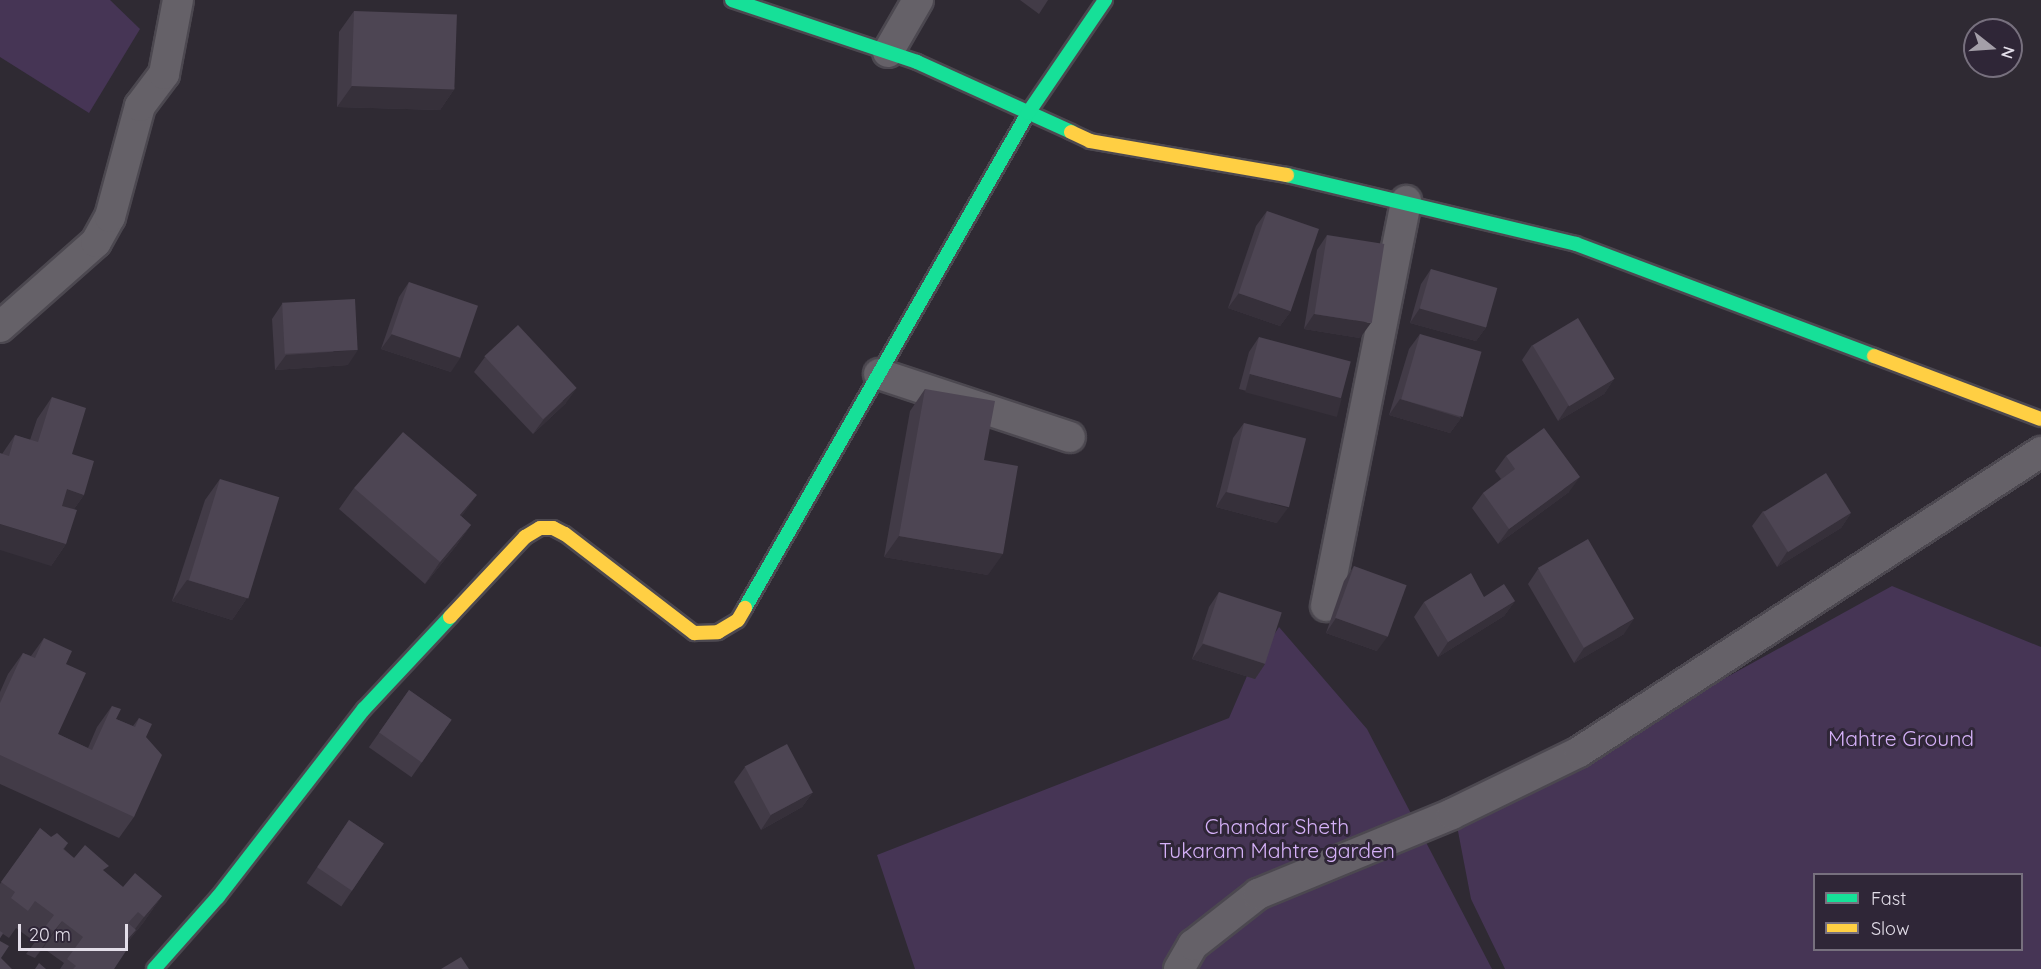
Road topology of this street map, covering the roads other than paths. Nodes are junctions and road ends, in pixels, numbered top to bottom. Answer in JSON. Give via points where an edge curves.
{"nodes":[{"id":1,"x":178,"y":0,"type":"edge"},
{"id":2,"x":732,"y":0,"type":"edge"},
{"id":3,"x":918,"y":0,"type":"edge"},
{"id":4,"x":1105,"y":0,"type":"edge"},
{"id":5,"x":888,"y":52,"type":"junction"},
{"id":6,"x":1028,"y":113,"type":"junction"},
{"id":7,"x":1406,"y":201,"type":"junction"},
{"id":8,"x":0,"y":327,"type":"edge"},
{"id":9,"x":879,"y":374,"type":"junction"},
{"id":10,"x":2041,"y":419,"type":"edge"},
{"id":11,"x":1070,"y":437,"type":"dead end"},
{"id":12,"x":2041,"y":452,"type":"edge"},
{"id":13,"x":1326,"y":606,"type":"dead end"},
{"id":14,"x":154,"y":969,"type":"edge"},
{"id":15,"x":1179,"y":969,"type":"edge"}],
"edges":[{"from":1,"to":8,"type":"street","via":[[164,74],[140,106],[110,217],[96,243]]},
{"from":2,"to":5,"type":"street"},
{"from":3,"to":5,"type":"street"},
{"from":4,"to":6,"type":"street"},
{"from":5,"to":6,"type":"street"},
{"from":6,"to":7,"type":"street","via":[[1090,141],[1333,183]]},
{"from":6,"to":9,"type":"street"},
{"from":7,"to":10,"type":"street","via":[[1576,244]]},
{"from":7,"to":13,"type":"street"},
{"from":9,"to":11,"type":"street"},
{"from":9,"to":14,"type":"street","via":[[738,620],[718,632],[694,633],[565,534],[553,528],[540,528],[525,537],[364,709],[218,897]]},
{"from":12,"to":15,"type":"street","via":[[1579,752],[1452,814],[1258,894],[1193,945]]}]}
